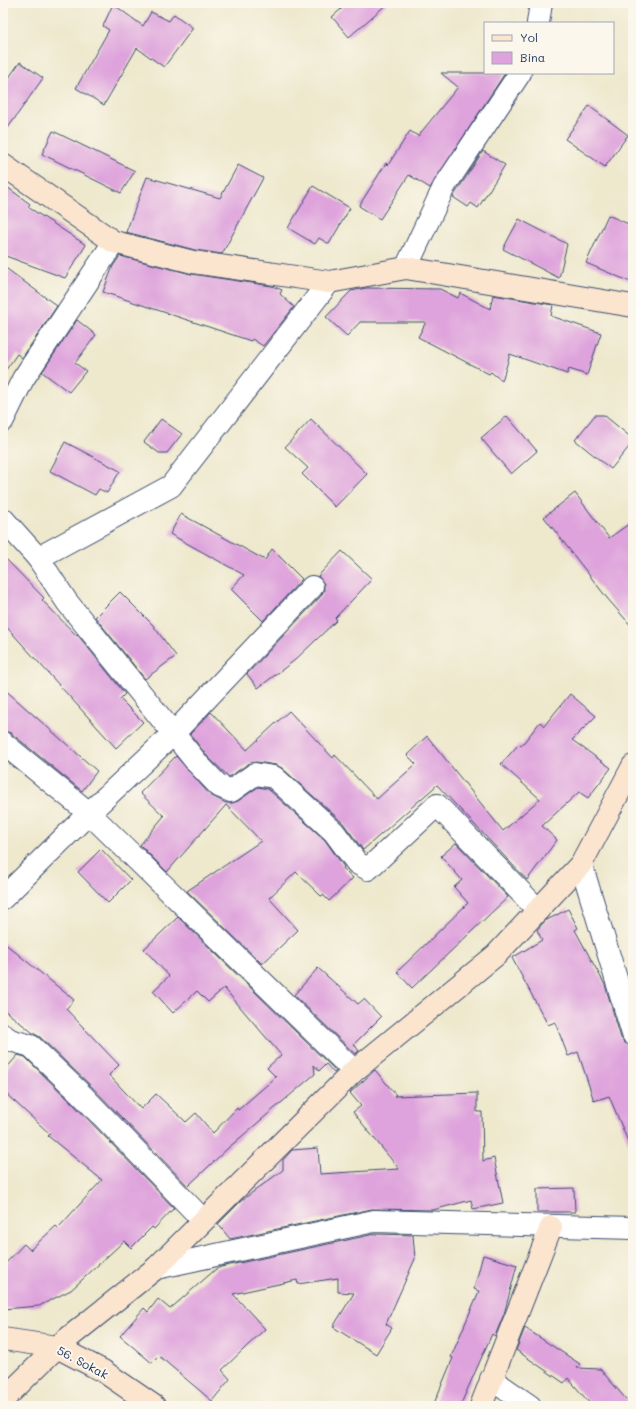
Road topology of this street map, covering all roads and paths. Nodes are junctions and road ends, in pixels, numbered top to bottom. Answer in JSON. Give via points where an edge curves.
{"nodes":[{"id":1,"x":541,"y":3,"type":"edge"},
{"id":2,"x":538,"y":22,"type":"edge"},
{"id":3,"x":519,"y":74,"type":"edge"},
{"id":4,"x":3,"y":165,"type":"edge"},
{"id":5,"x":114,"y":242,"type":"junction"},
{"id":6,"x":406,"y":268,"type":"junction"},
{"id":7,"x":329,"y":282,"type":"junction"},
{"id":8,"x":633,"y":306,"type":"edge"},
{"id":9,"x":3,"y":420,"type":"edge"},
{"id":10,"x":3,"y":519,"type":"edge"},
{"id":11,"x":38,"y":558,"type":"junction"},
{"id":12,"x":312,"y":588,"type":"dead end"},
{"id":13,"x":174,"y":734,"type":"junction"},
{"id":14,"x":3,"y":743,"type":"edge"},
{"id":15,"x":633,"y":766,"type":"edge"},
{"id":16,"x":89,"y":813,"type":"junction"},
{"id":17,"x":581,"y":864,"type":"junction"},
{"id":18,"x":3,"y":898,"type":"edge"},
{"id":19,"x":538,"y":910,"type":"junction"},
{"id":20,"x":633,"y":1034,"type":"edge"},
{"id":21,"x":5,"y":1041,"type":"edge"},
{"id":22,"x":354,"y":1071,"type":"junction"},
{"id":23,"x":203,"y":1220,"type":"junction"},
{"id":24,"x":551,"y":1226,"type":"junction"},
{"id":25,"x":633,"y":1228,"type":"edge"},
{"id":26,"x":156,"y":1268,"type":"junction"},
{"id":27,"x":3,"y":1339,"type":"edge"},
{"id":28,"x":57,"y":1347,"type":"junction"},
{"id":29,"x":491,"y":1379,"type":"junction"},
{"id":30,"x":3,"y":1400,"type":"edge"},
{"id":31,"x":154,"y":1406,"type":"edge"},
{"id":32,"x":481,"y":1406,"type":"edge"},
{"id":33,"x":530,"y":1406,"type":"edge"}],
"edges":[{"from":1,"to":2,"type":"street"},
{"from":3,"to":6,"type":"street","via":[[444,187]]},
{"from":4,"to":5,"type":"street"},
{"from":5,"to":7,"type":"street","via":[[193,262]]},
{"from":5,"to":9,"type":"street","via":[[23,379]]},
{"from":6,"to":7,"type":"street"},
{"from":6,"to":8,"type":"street"},
{"from":7,"to":11,"type":"street","via":[[171,486]]},
{"from":10,"to":11,"type":"street"},
{"from":11,"to":13,"type":"street","via":[[67,602]]},
{"from":12,"to":13,"type":"street"},
{"from":13,"to":16,"type":"street"},
{"from":13,"to":19,"type":"street","via":[[219,786],[231,791],[255,774],[274,777],[334,832],[357,863],[368,870],[437,805]]},
{"from":14,"to":16,"type":"street"},
{"from":15,"to":17,"type":"street"},
{"from":16,"to":18,"type":"street"},
{"from":16,"to":22,"type":"street"},
{"from":17,"to":19,"type":"street"},
{"from":17,"to":20,"type":"street"},
{"from":19,"to":22,"type":"street","via":[[496,955]]},
{"from":21,"to":23,"type":"street","via":[[31,1046]]},
{"from":22,"to":23,"type":"street"},
{"from":23,"to":26,"type":"street"},
{"from":24,"to":25,"type":"street"},
{"from":24,"to":26,"type":"street","via":[[374,1221]]},
{"from":24,"to":29,"type":"street"},
{"from":26,"to":28,"type":"street"},
{"from":27,"to":28,"type":"street","name":"56. Sokak"},
{"from":28,"to":30,"type":"street"},
{"from":28,"to":31,"type":"street","name":"56. Sokak","via":[[103,1371]]},
{"from":29,"to":32,"type":"street"},
{"from":29,"to":33,"type":"street"}]}
